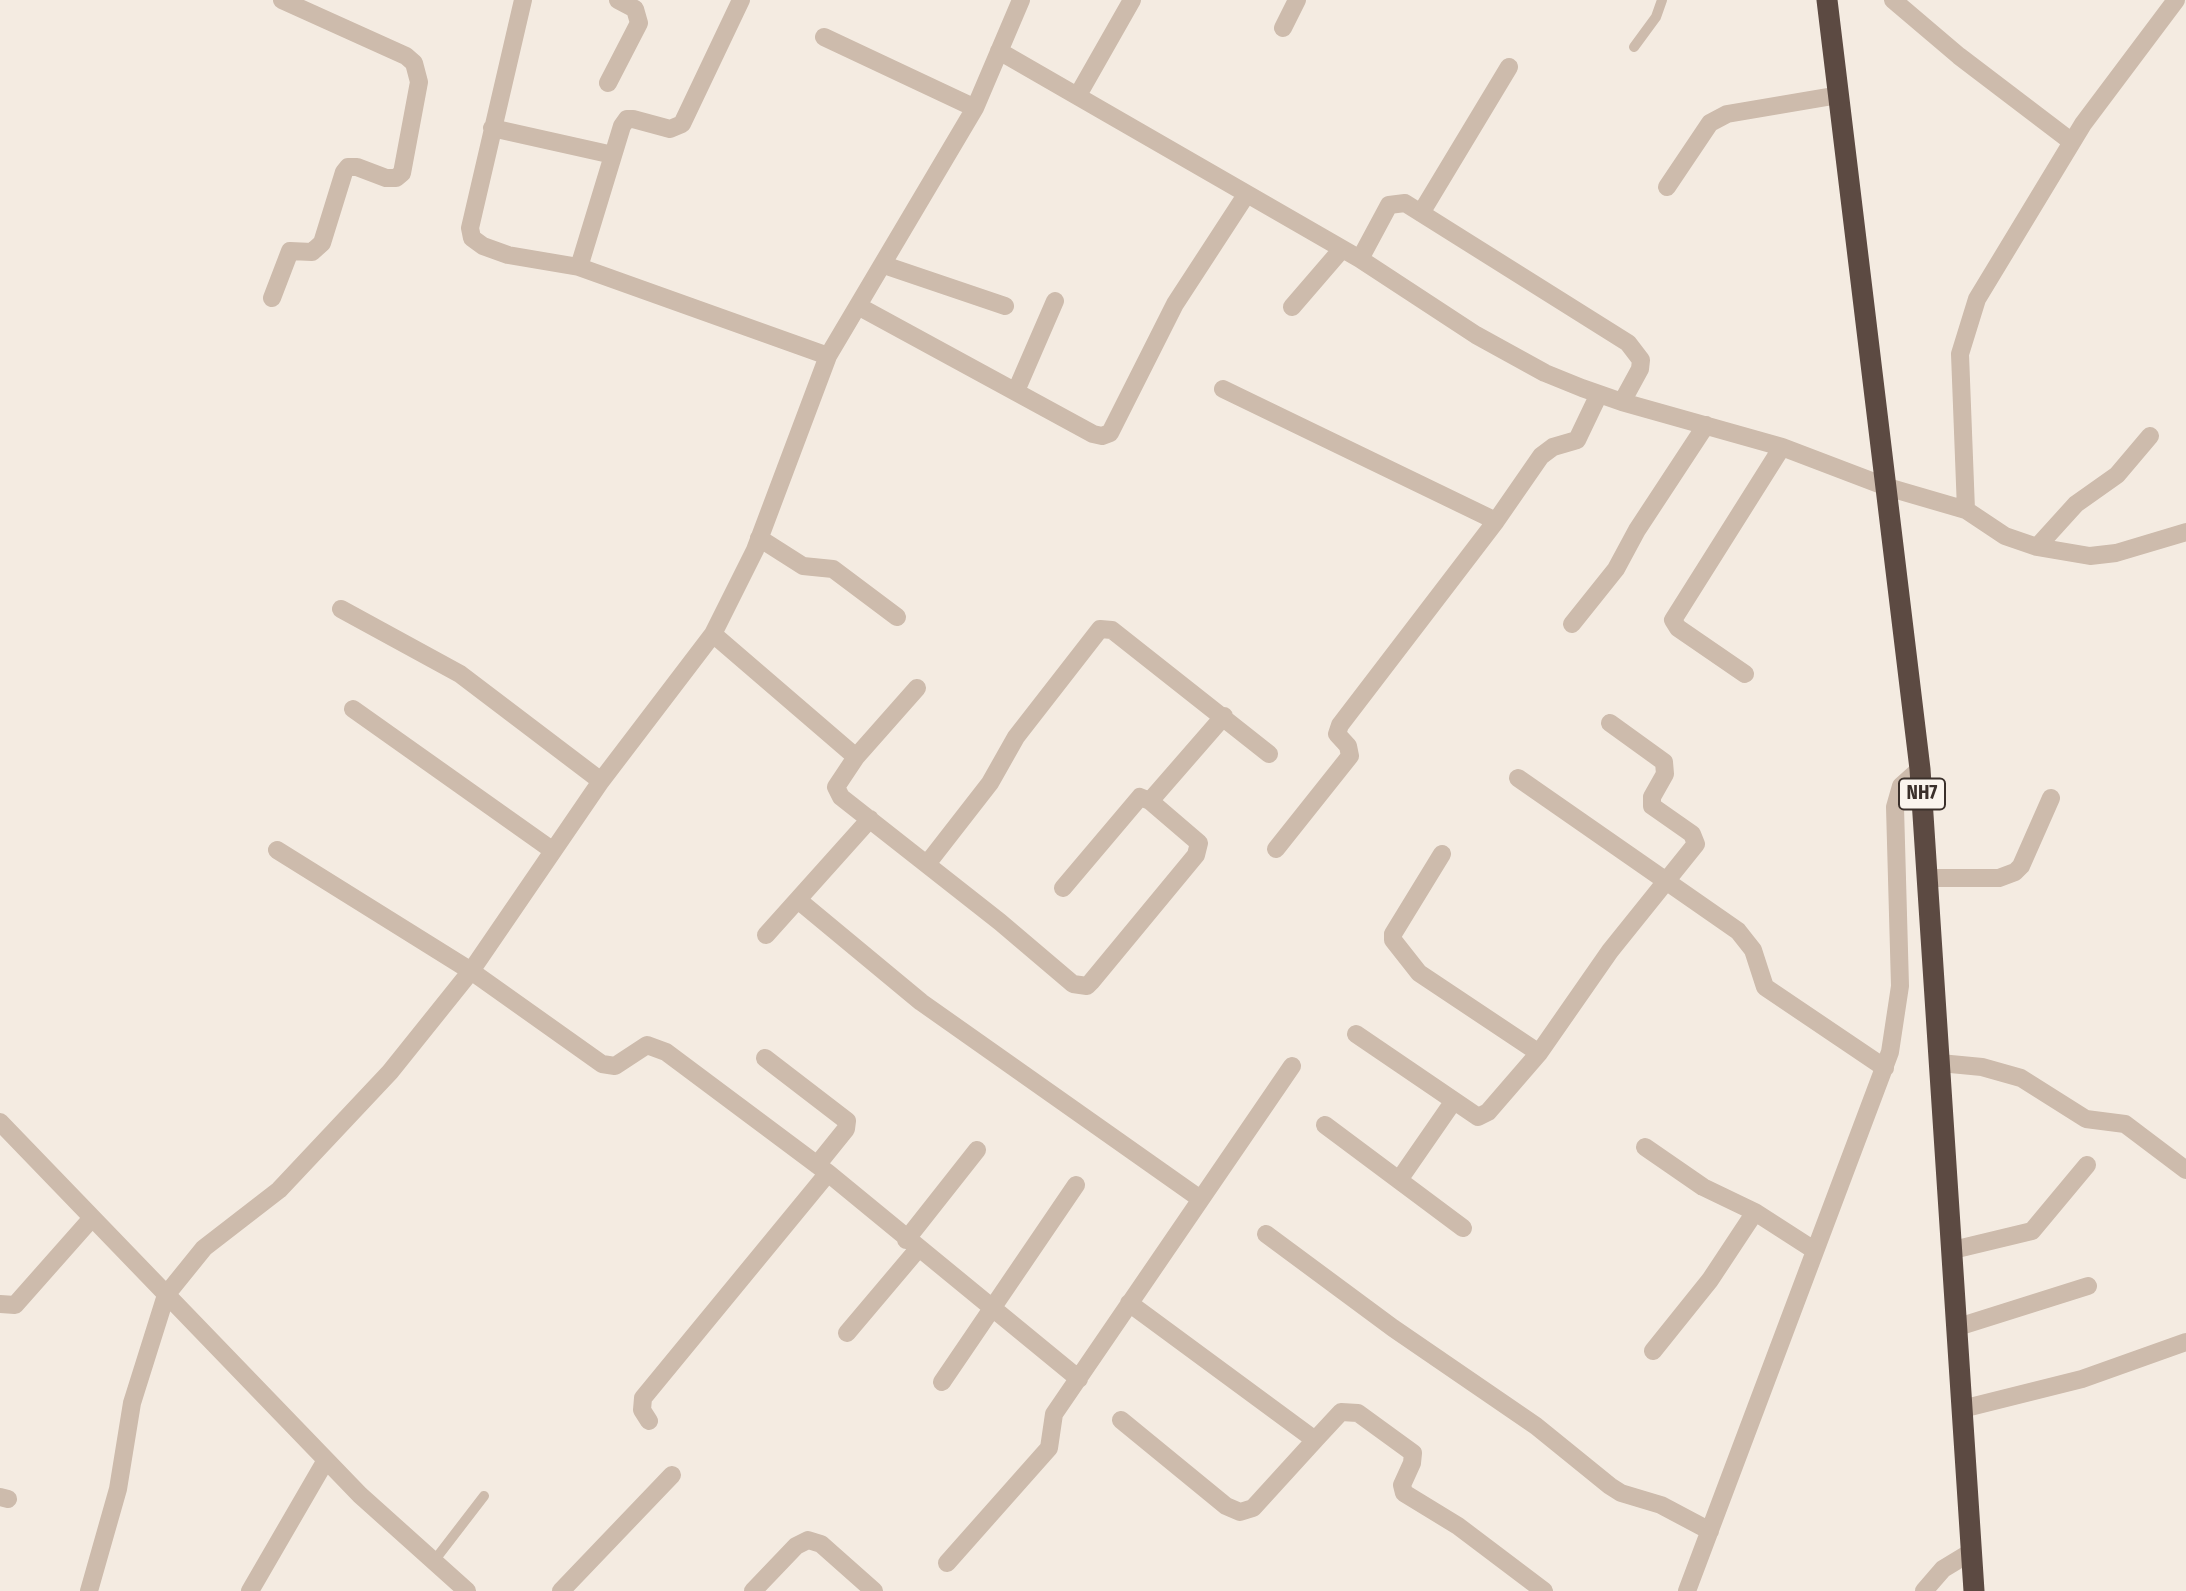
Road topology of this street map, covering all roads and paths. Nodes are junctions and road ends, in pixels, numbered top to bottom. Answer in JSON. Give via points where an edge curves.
{"nodes":[{"id":1,"x":282,"y":0,"type":"edge"},
{"id":2,"x":523,"y":0,"type":"edge"},
{"id":3,"x":618,"y":0,"type":"edge"},
{"id":4,"x":741,"y":0,"type":"edge"},
{"id":5,"x":1021,"y":0,"type":"edge"},
{"id":6,"x":1132,"y":0,"type":"edge"},
{"id":7,"x":1297,"y":0,"type":"edge"},
{"id":8,"x":1662,"y":0,"type":"edge"},
{"id":9,"x":1827,"y":0,"type":"edge"},
{"id":10,"x":1893,"y":0,"type":"edge"},
{"id":11,"x":2176,"y":0,"type":"edge"},
{"id":12,"x":1283,"y":28,"type":"dead end"},
{"id":13,"x":824,"y":37,"type":"dead end"},
{"id":14,"x":1634,"y":47,"type":"dead end"},
{"id":15,"x":999,"y":51,"type":"junction"},
{"id":16,"x":1509,"y":67,"type":"dead end"},
{"id":17,"x":608,"y":83,"type":"dead end"},
{"id":18,"x":1078,"y":95,"type":"junction"},
{"id":19,"x":1839,"y":95,"type":"junction"},
{"id":20,"x":975,"y":108,"type":"junction"},
{"id":21,"x":492,"y":128,"type":"junction"},
{"id":22,"x":2071,"y":142,"type":"junction"},
{"id":23,"x":613,"y":155,"type":"junction"},
{"id":24,"x":1667,"y":187,"type":"dead end"},
{"id":25,"x":1246,"y":195,"type":"junction"},
{"id":26,"x":1421,"y":213,"type":"junction"},
{"id":27,"x":1342,"y":249,"type":"junction"},
{"id":28,"x":1360,"y":258,"type":"junction"},
{"id":29,"x":884,"y":265,"type":"junction"},
{"id":30,"x":579,"y":267,"type":"junction"},
{"id":31,"x":272,"y":298,"type":"dead end"},
{"id":32,"x":1055,"y":301,"type":"dead end"},
{"id":33,"x":859,"y":306,"type":"junction"},
{"id":34,"x":1005,"y":306,"type":"dead end"},
{"id":35,"x":1292,"y":307,"type":"dead end"},
{"id":36,"x":828,"y":356,"type":"junction"},
{"id":37,"x":1223,"y":389,"type":"dead end"},
{"id":38,"x":1016,"y":391,"type":"junction"},
{"id":39,"x":1599,"y":394,"type":"junction"},
{"id":40,"x":1622,"y":402,"type":"junction"},
{"id":41,"x":1706,"y":425,"type":"junction"},
{"id":42,"x":2150,"y":436,"type":"dead end"},
{"id":43,"x":1782,"y":447,"type":"junction"},
{"id":44,"x":1887,"y":487,"type":"junction"},
{"id":45,"x":1966,"y":510,"type":"junction"},
{"id":46,"x":1496,"y":521,"type":"junction"},
{"id":47,"x":2186,"y":532,"type":"edge"},
{"id":48,"x":759,"y":538,"type":"junction"},
{"id":49,"x":2037,"y":547,"type":"junction"},
{"id":50,"x":341,"y":609,"type":"dead end"},
{"id":51,"x":897,"y":617,"type":"dead end"},
{"id":52,"x":1572,"y":624,"type":"dead end"},
{"id":53,"x":713,"y":634,"type":"junction"},
{"id":54,"x":1745,"y":674,"type":"dead end"},
{"id":55,"x":917,"y":688,"type":"dead end"},
{"id":56,"x":353,"y":709,"type":"dead end"},
{"id":57,"x":1224,"y":716,"type":"junction"},
{"id":58,"x":1610,"y":723,"type":"dead end"},
{"id":59,"x":1269,"y":754,"type":"dead end"},
{"id":60,"x":856,"y":757,"type":"junction"},
{"id":61,"x":1920,"y":769,"type":"junction"},
{"id":62,"x":1518,"y":778,"type":"dead end"},
{"id":63,"x":601,"y":781,"type":"junction"},
{"id":64,"x":2051,"y":798,"type":"dead end"},
{"id":65,"x":1150,"y":801,"type":"junction"},
{"id":66,"x":870,"y":819,"type":"junction"},
{"id":67,"x":1276,"y":849,"type":"dead end"},
{"id":68,"x":277,"y":850,"type":"dead end"},
{"id":69,"x":552,"y":850,"type":"junction"},
{"id":70,"x":1442,"y":854,"type":"dead end"},
{"id":71,"x":927,"y":864,"type":"junction"},
{"id":72,"x":1927,"y":878,"type":"junction"},
{"id":73,"x":1669,"y":882,"type":"junction"},
{"id":74,"x":1063,"y":888,"type":"dead end"},
{"id":75,"x":797,"y":900,"type":"junction"},
{"id":76,"x":766,"y":935,"type":"dead end"},
{"id":77,"x":471,"y":971,"type":"junction"},
{"id":78,"x":1356,"y":1034,"type":"dead end"},
{"id":79,"x":1539,"y":1053,"type":"junction"},
{"id":80,"x":765,"y":1058,"type":"dead end"},
{"id":81,"x":1940,"y":1063,"type":"junction"},
{"id":82,"x":1292,"y":1066,"type":"dead end"},
{"id":83,"x":1885,"y":1068,"type":"junction"},
{"id":84,"x":1452,"y":1102,"type":"junction"},
{"id":85,"x":0,"y":1123,"type":"edge"},
{"id":86,"x":1325,"y":1125,"type":"dead end"},
{"id":87,"x":1645,"y":1147,"type":"dead end"},
{"id":88,"x":977,"y":1150,"type":"dead end"},
{"id":89,"x":2087,"y":1165,"type":"dead end"},
{"id":90,"x":823,"y":1169,"type":"junction"},
{"id":91,"x":2186,"y":1170,"type":"edge"},
{"id":92,"x":1399,"y":1180,"type":"junction"},
{"id":93,"x":1076,"y":1185,"type":"dead end"},
{"id":94,"x":1199,"y":1198,"type":"junction"},
{"id":95,"x":1755,"y":1212,"type":"junction"},
{"id":96,"x":92,"y":1218,"type":"junction"},
{"id":97,"x":1463,"y":1228,"type":"dead end"},
{"id":98,"x":1266,"y":1234,"type":"dead end"},
{"id":99,"x":912,"y":1244,"type":"junction"},
{"id":100,"x":1814,"y":1250,"type":"junction"},
{"id":101,"x":1953,"y":1250,"type":"junction"},
{"id":102,"x":2088,"y":1286,"type":"dead end"},
{"id":103,"x":166,"y":1295,"type":"junction"},
{"id":104,"x":1129,"y":1303,"type":"junction"},
{"id":105,"x":0,"y":1304,"type":"edge"},
{"id":106,"x":993,"y":1309,"type":"junction"},
{"id":107,"x":1958,"y":1327,"type":"junction"},
{"id":108,"x":846,"y":1333,"type":"dead end"},
{"id":109,"x":2186,"y":1342,"type":"edge"},
{"id":110,"x":1653,"y":1351,"type":"dead end"},
{"id":111,"x":1079,"y":1379,"type":"junction"},
{"id":112,"x":942,"y":1382,"type":"dead end"},
{"id":113,"x":1962,"y":1409,"type":"junction"},
{"id":114,"x":1121,"y":1420,"type":"dead end"},
{"id":115,"x":649,"y":1421,"type":"dead end"},
{"id":116,"x":1315,"y":1440,"type":"junction"},
{"id":117,"x":326,"y":1460,"type":"junction"},
{"id":118,"x":672,"y":1475,"type":"dead end"},
{"id":119,"x":484,"y":1496,"type":"dead end"},
{"id":120,"x":1710,"y":1531,"type":"junction"},
{"id":121,"x":1971,"y":1552,"type":"junction"},
{"id":122,"x":433,"y":1561,"type":"junction"},
{"id":123,"x":947,"y":1563,"type":"dead end"},
{"id":124,"x":89,"y":1591,"type":"edge"},
{"id":125,"x":250,"y":1591,"type":"edge"},
{"id":126,"x":467,"y":1591,"type":"edge"},
{"id":127,"x":561,"y":1591,"type":"edge"},
{"id":128,"x":753,"y":1591,"type":"edge"},
{"id":129,"x":874,"y":1591,"type":"edge"},
{"id":130,"x":1544,"y":1591,"type":"edge"},
{"id":131,"x":1687,"y":1591,"type":"edge"},
{"id":132,"x":1924,"y":1591,"type":"edge"},
{"id":133,"x":1974,"y":1591,"type":"edge"}],
"edges":[{"from":1,"to":31,"type":"street","via":[[406,56],[414,63],[419,82],[402,173],[386,178],[348,167],[322,243],[312,252],[290,251]]},
{"from":2,"to":21,"type":"street"},
{"from":3,"to":17,"type":"street","via":[[635,9],[639,23]]},
{"from":4,"to":23,"type":"street","via":[[682,124],[670,129],[627,120]]},
{"from":5,"to":15,"type":"street"},
{"from":6,"to":18,"type":"street"},
{"from":7,"to":12,"type":"street"},
{"from":8,"to":14,"type":"lane","via":[[1656,17]]},
{"from":9,"to":19,"type":"highway","number":"NH7"},
{"from":10,"to":22,"type":"street"},
{"from":11,"to":22,"type":"street"},
{"from":13,"to":20,"type":"street"},
{"from":15,"to":18,"type":"street"},
{"from":15,"to":20,"type":"street"},
{"from":16,"to":26,"type":"street"},
{"from":18,"to":25,"type":"street"},
{"from":19,"to":24,"type":"street","via":[[1727,114],[1710,123]]},
{"from":19,"to":44,"type":"highway","number":"NH7"},
{"from":20,"to":29,"type":"street"},
{"from":21,"to":23,"type":"street"},
{"from":21,"to":30,"type":"street","via":[[470,228],[472,238],[508,255]]},
{"from":22,"to":45,"type":"street","via":[[1977,299],[1966,326],[1960,354]]},
{"from":23,"to":30,"type":"street"},
{"from":25,"to":27,"type":"street"},
{"from":25,"to":38,"type":"street","via":[[1175,304],[1110,433],[1093,434]]},
{"from":26,"to":28,"type":"street","via":[[1405,203],[1389,205]]},
{"from":26,"to":40,"type":"street","via":[[1636,351],[1640,369]]},
{"from":27,"to":28,"type":"street"},
{"from":27,"to":35,"type":"street"},
{"from":28,"to":39,"type":"street","via":[[1476,335],[1545,373]]},
{"from":29,"to":33,"type":"street"},
{"from":29,"to":34,"type":"street"},
{"from":30,"to":36,"type":"street"},
{"from":32,"to":38,"type":"street"},
{"from":33,"to":36,"type":"street"},
{"from":33,"to":38,"type":"street"},
{"from":36,"to":48,"type":"street"},
{"from":37,"to":46,"type":"street"},
{"from":39,"to":40,"type":"street"},
{"from":39,"to":46,"type":"street","via":[[1577,440],[1541,456]]},
{"from":40,"to":41,"type":"street"},
{"from":41,"to":43,"type":"street"},
{"from":41,"to":52,"type":"street","via":[[1616,569]]},
{"from":42,"to":49,"type":"street","via":[[2117,475],[2076,505]]},
{"from":43,"to":44,"type":"street"},
{"from":43,"to":54,"type":"street","via":[[1673,620]]},
{"from":44,"to":45,"type":"street"},
{"from":44,"to":61,"type":"highway","number":"NH7"},
{"from":45,"to":49,"type":"street","via":[[2005,536]]},
{"from":46,"to":67,"type":"street","via":[[1340,725],[1337,734],[1350,756]]},
{"from":47,"to":49,"type":"street","via":[[2090,556]]},
{"from":48,"to":51,"type":"street","via":[[803,566],[833,569]]},
{"from":48,"to":53,"type":"street"},
{"from":50,"to":63,"type":"street","via":[[460,674]]},
{"from":53,"to":60,"type":"street"},
{"from":53,"to":63,"type":"street"},
{"from":55,"to":60,"type":"street"},
{"from":56,"to":69,"type":"street"},
{"from":57,"to":59,"type":"street"},
{"from":57,"to":65,"type":"street"},
{"from":57,"to":71,"type":"street","via":[[1112,630],[1100,629],[1016,737],[990,783]]},
{"from":58,"to":73,"type":"street","via":[[1664,762],[1665,774],[1651,797],[1652,806],[1696,839],[1694,850]]},
{"from":60,"to":66,"type":"street","via":[[836,787],[841,797]]},
{"from":61,"to":72,"type":"highway","number":"NH7"},
{"from":61,"to":83,"type":"street","via":[[1896,795],[1900,986],[1898,1019]]},
{"from":62,"to":73,"type":"street"},
{"from":63,"to":69,"type":"street"},
{"from":64,"to":72,"type":"street","via":[[2015,872],[1999,878]]},
{"from":65,"to":71,"type":"street","via":[[1195,837],[1199,849],[1087,986],[1073,984]]},
{"from":65,"to":74,"type":"street","via":[[1136,799]]},
{"from":66,"to":71,"type":"street"},
{"from":66,"to":75,"type":"street"},
{"from":68,"to":77,"type":"street"},
{"from":69,"to":77,"type":"street"},
{"from":70,"to":79,"type":"street","via":[[1393,940],[1419,973]]},
{"from":72,"to":81,"type":"highway","number":"NH7"},
{"from":73,"to":79,"type":"street","via":[[1610,951]]},
{"from":73,"to":83,"type":"street","via":[[1747,940],[1765,987]]},
{"from":75,"to":76,"type":"street"},
{"from":75,"to":94,"type":"street","via":[[920,1002]]},
{"from":77,"to":90,"type":"street","via":[[608,1067],[647,1045],[666,1052]]},
{"from":77,"to":103,"type":"street","via":[[390,1072],[315,1154],[279,1190],[204,1248]]},
{"from":78,"to":84,"type":"street"},
{"from":79,"to":84,"type":"street","via":[[1483,1117],[1472,1116]]},
{"from":80,"to":90,"type":"street","via":[[847,1121]]},
{"from":81,"to":91,"type":"street","via":[[1982,1067],[2021,1078],[2086,1119],[2125,1124]]},
{"from":81,"to":101,"type":"highway","number":"NH7"},
{"from":82,"to":94,"type":"street"},
{"from":83,"to":100,"type":"street"},
{"from":84,"to":92,"type":"street"},
{"from":85,"to":96,"type":"street"},
{"from":86,"to":92,"type":"street"},
{"from":87,"to":95,"type":"street","via":[[1703,1186]]},
{"from":88,"to":99,"type":"street"},
{"from":89,"to":101,"type":"street","via":[[2032,1231]]},
{"from":90,"to":99,"type":"street"},
{"from":90,"to":115,"type":"street","via":[[643,1398],[642,1409]]},
{"from":92,"to":97,"type":"street"},
{"from":93,"to":106,"type":"street"},
{"from":94,"to":104,"type":"street"},
{"from":95,"to":100,"type":"street"},
{"from":95,"to":110,"type":"street","via":[[1710,1280]]},
{"from":96,"to":103,"type":"street"},
{"from":96,"to":105,"type":"street","via":[[15,1306]]},
{"from":98,"to":120,"type":"street","via":[[1536,1426],[1609,1486],[1661,1505]]},
{"from":99,"to":106,"type":"street"},
{"from":99,"to":108,"type":"street"},
{"from":100,"to":120,"type":"street"},
{"from":101,"to":107,"type":"highway","number":"NH7"},
{"from":102,"to":107,"type":"street"},
{"from":103,"to":117,"type":"street"},
{"from":103,"to":124,"type":"street","via":[[132,1403],[118,1489]]},
{"from":104,"to":111,"type":"street"},
{"from":104,"to":116,"type":"street"},
{"from":106,"to":111,"type":"street"},
{"from":106,"to":112,"type":"street"},
{"from":107,"to":113,"type":"highway","number":"NH7"},
{"from":109,"to":113,"type":"street","via":[[2082,1379]]},
{"from":111,"to":123,"type":"street","via":[[1054,1414],[1049,1448]]},
{"from":113,"to":121,"type":"highway","number":"NH7"},
{"from":114,"to":116,"type":"street","via":[[1226,1506],[1240,1512],[1253,1508]]},
{"from":116,"to":130,"type":"street","via":[[1341,1412],[1357,1413],[1413,1453],[1402,1485],[1404,1493],[1458,1526]]},
{"from":117,"to":122,"type":"street"},
{"from":117,"to":125,"type":"street"},
{"from":118,"to":127,"type":"street"},
{"from":119,"to":122,"type":"lane"},
{"from":120,"to":131,"type":"street"},
{"from":121,"to":132,"type":"street","via":[[1943,1569]]},
{"from":121,"to":133,"type":"highway","number":"NH7"},
{"from":122,"to":126,"type":"street"},
{"from":128,"to":129,"type":"street","via":[[796,1546],[808,1540],[821,1544]]}]}
